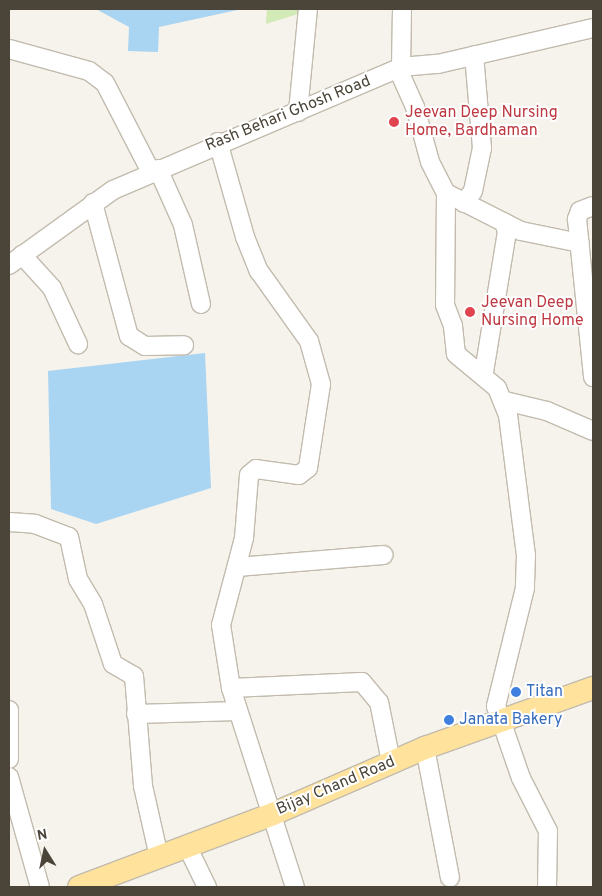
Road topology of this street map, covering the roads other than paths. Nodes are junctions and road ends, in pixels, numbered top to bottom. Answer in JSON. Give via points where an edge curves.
{"nodes":[{"id":1,"x":308,"y":9,"type":"edge"},
{"id":2,"x":402,"y":9,"type":"edge"},
{"id":3,"x":593,"y":28,"type":"edge"},
{"id":4,"x":9,"y":49,"type":"edge"},
{"id":5,"x":474,"y":55,"type":"junction"},
{"id":6,"x":400,"y":68,"type":"junction"},
{"id":7,"x":298,"y":112,"type":"junction"},
{"id":8,"x":218,"y":142,"type":"junction"},
{"id":9,"x":154,"y":170,"type":"junction"},
{"id":10,"x":446,"y":193,"type":"junction"},
{"id":11,"x":93,"y":203,"type":"junction"},
{"id":12,"x":464,"y":203,"type":"junction"},
{"id":13,"x":593,"y":206,"type":"edge"},
{"id":14,"x":504,"y":222,"type":"junction"},
{"id":15,"x":580,"y":243,"type":"junction"},
{"id":16,"x":15,"y":260,"type":"edge"},
{"id":17,"x":201,"y":304,"type":"dead end"},
{"id":18,"x":78,"y":344,"type":"dead end"},
{"id":19,"x":184,"y":345,"type":"dead end"},
{"id":20,"x":484,"y":372,"type":"junction"},
{"id":21,"x":593,"y":377,"type":"edge"},
{"id":22,"x":505,"y":401,"type":"junction"},
{"id":23,"x":593,"y":431,"type":"edge"},
{"id":24,"x":9,"y":522,"type":"edge"},
{"id":25,"x":384,"y":555,"type":"dead end"},
{"id":26,"x":237,"y":566,"type":"junction"},
{"id":27,"x":231,"y":688,"type":"junction"},
{"id":28,"x":593,"y":688,"type":"edge"},
{"id":29,"x":9,"y":710,"type":"edge"},
{"id":30,"x":238,"y":711,"type":"junction"},
{"id":31,"x":136,"y":714,"type":"junction"},
{"id":32,"x":501,"y":721,"type":"junction"},
{"id":33,"x":425,"y":748,"type":"junction"},
{"id":34,"x":9,"y":759,"type":"edge"},
{"id":35,"x":390,"y":762,"type":"junction"},
{"id":36,"x":9,"y":777,"type":"edge"},
{"id":37,"x":273,"y":814,"type":"junction"},
{"id":38,"x":187,"y":846,"type":"junction"},
{"id":39,"x":159,"y":857,"type":"junction"},
{"id":40,"x":450,"y":878,"type":"dead end"},
{"id":41,"x":40,"y":887,"type":"edge"},
{"id":42,"x":79,"y":887,"type":"edge"},
{"id":43,"x":207,"y":887,"type":"edge"},
{"id":44,"x":295,"y":887,"type":"edge"},
{"id":45,"x":548,"y":887,"type":"edge"}],
"edges":[{"from":1,"to":7,"type":"street"},
{"from":2,"to":6,"type":"street"},
{"from":3,"to":5,"type":"street","name":"Rash Behari Ghosh Road"},
{"from":4,"to":9,"type":"street","via":[[89,71],[105,83]]},
{"from":5,"to":6,"type":"street","name":"Rash Behari Ghosh Road"},
{"from":5,"to":12,"type":"street","via":[[482,148],[473,191]]},
{"from":6,"to":7,"type":"street","name":"Rash Behari Ghosh Road"},
{"from":6,"to":10,"type":"street","via":[[430,162]]},
{"from":7,"to":8,"type":"street","name":"Rash Behari Ghosh Road"},
{"from":8,"to":9,"type":"street","name":"Rash Behari Ghosh Road"},
{"from":8,"to":26,"type":"street","via":[[245,237],[259,271],[309,341],[321,384],[308,468],[299,475],[256,469],[249,475]]},
{"from":9,"to":11,"type":"street","name":"Rash Behari Ghosh Road"},
{"from":9,"to":17,"type":"street","via":[[193,255]]},
{"from":10,"to":12,"type":"street"},
{"from":10,"to":20,"type":"street","via":[[446,311],[453,326],[456,354]]},
{"from":11,"to":16,"type":"street","name":"Rash Behari Ghosh Road"},
{"from":11,"to":19,"type":"street","via":[[129,336],[145,346]]},
{"from":12,"to":14,"type":"street"},
{"from":13,"to":15,"type":"street","via":[[580,211]]},
{"from":14,"to":15,"type":"street","via":[[521,231]]},
{"from":14,"to":20,"type":"street","via":[[507,232]]},
{"from":15,"to":21,"type":"street"},
{"from":16,"to":18,"type":"street","via":[[52,288]]},
{"from":20,"to":22,"type":"street"},
{"from":22,"to":23,"type":"street","via":[[547,411]]},
{"from":22,"to":32,"type":"street","via":[[526,555],[524,588],[496,706]]},
{"from":24,"to":31,"type":"street","via":[[35,524],[69,537],[78,579],[93,604],[113,664],[134,676]]},
{"from":25,"to":26,"type":"street"},
{"from":26,"to":27,"type":"street","via":[[221,625]]},
{"from":27,"to":30,"type":"street"},
{"from":27,"to":35,"type":"street","via":[[362,682],[379,702]]},
{"from":28,"to":32,"type":"main road","name":"Bijay Chand Road"},
{"from":29,"to":34,"type":"street"},
{"from":30,"to":31,"type":"street"},
{"from":30,"to":37,"type":"street"},
{"from":31,"to":39,"type":"street","via":[[148,820]]},
{"from":32,"to":33,"type":"main road","name":"Bijay Chand Road"},
{"from":32,"to":45,"type":"street","via":[[520,778],[548,831]]},
{"from":33,"to":35,"type":"main road","name":"Bijay Chand Road"},
{"from":33,"to":40,"type":"street"},
{"from":35,"to":37,"type":"main road","name":"Bijay Chand Road"},
{"from":36,"to":41,"type":"street"},
{"from":37,"to":38,"type":"main road","name":"Bijay Chand Road"},
{"from":37,"to":44,"type":"street"},
{"from":38,"to":39,"type":"main road","name":"Bijay Chand Road"},
{"from":38,"to":43,"type":"street"},
{"from":39,"to":42,"type":"main road","name":"Bijay Chand Road"}]}
